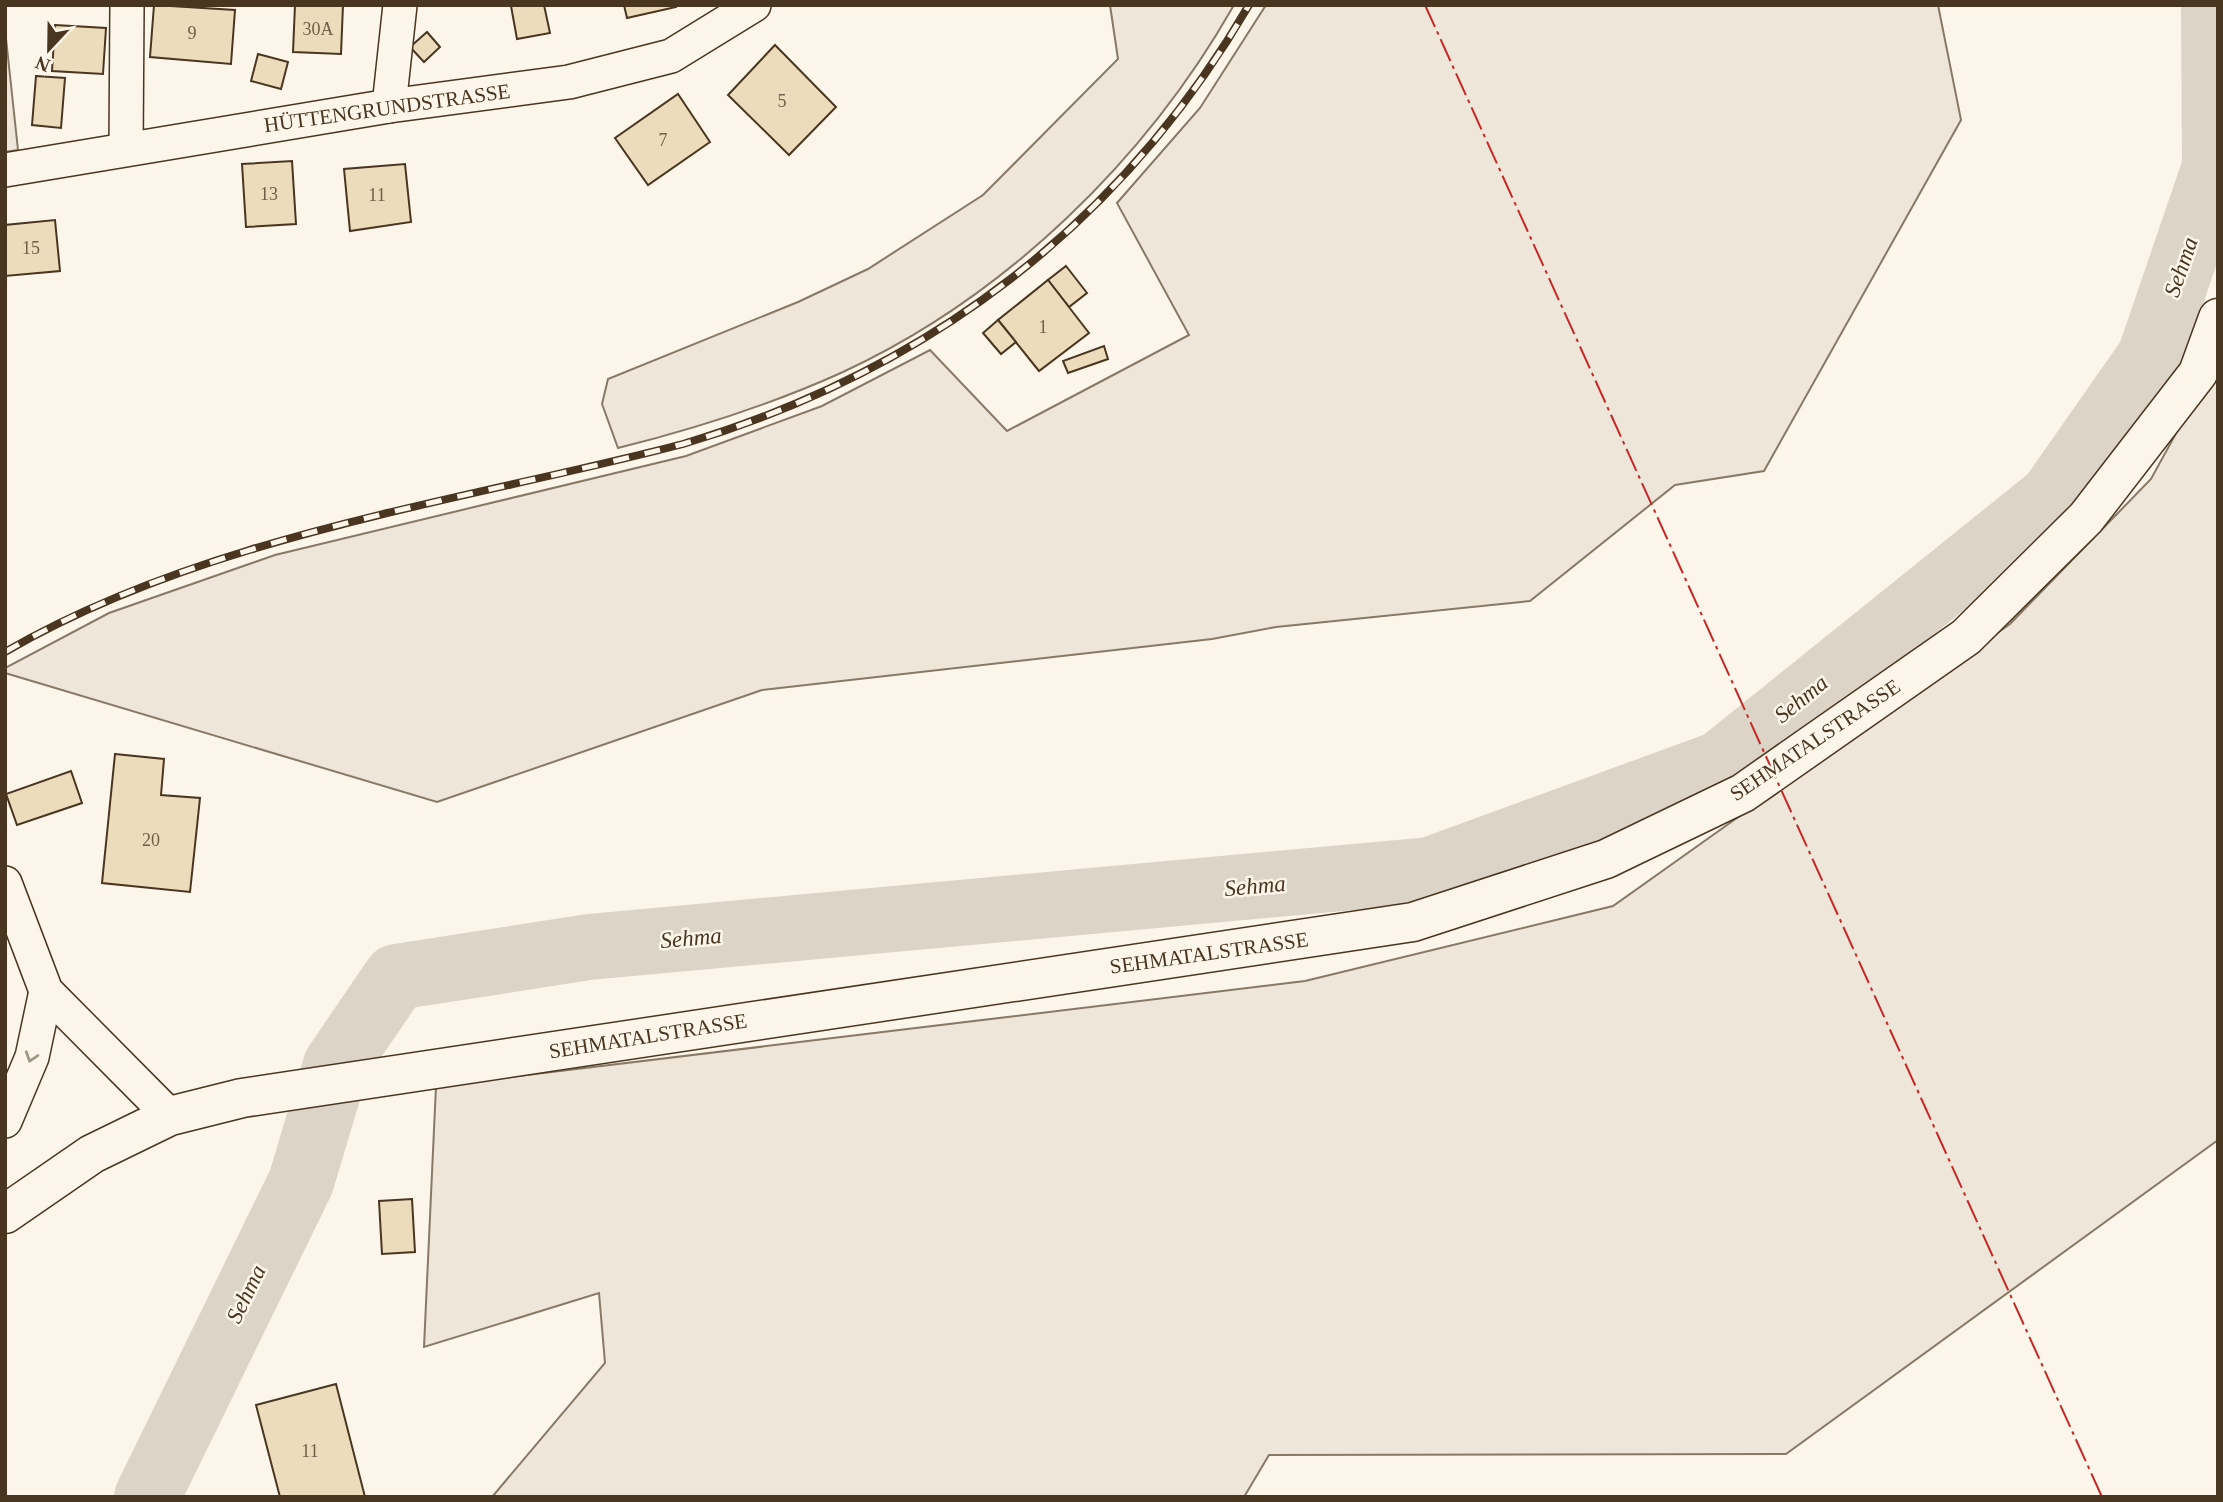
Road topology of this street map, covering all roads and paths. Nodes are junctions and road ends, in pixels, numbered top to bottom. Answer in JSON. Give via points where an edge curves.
{"nodes":[{"id":1,"x":127,"y":5,"type":"edge"},
{"id":2,"x":400,"y":5,"type":"edge"},
{"id":3,"x":754,"y":5,"type":"edge"},
{"id":4,"x":389,"y":106,"type":"junction"},
{"id":5,"x":126,"y":149,"type":"junction"},
{"id":6,"x":5,"y":170,"type":"edge"},
{"id":7,"x":2218,"y":318,"type":"edge"},
{"id":8,"x":5,"y":883,"type":"edge"},
{"id":9,"x":46,"y":991,"type":"junction"},
{"id":10,"x":170,"y":1116,"type":"junction"},
{"id":11,"x":5,"y":1121,"type":"edge"},
{"id":12,"x":5,"y":1214,"type":"edge"}],
"edges":[{"from":1,"to":5,"type":"street"},
{"from":2,"to":4,"type":"street"},
{"from":3,"to":4,"type":"street","name":"HÜTTENGRUNDSTRASSE","via":[[671,56],[569,82]]},
{"from":4,"to":5,"type":"street","name":"HÜTTENGRUNDSTRASSE"},
{"from":5,"to":6,"type":"street","name":"HÜTTENGRUNDSTRASSE"},
{"from":7,"to":10,"type":"main road","name":"SEHMATALSTRASSE","via":[[2198,373],[2086,518],[1966,637],[1744,793],[1606,859],[1413,922],[242,1098]]},
{"from":8,"to":9,"type":"street"},
{"from":9,"to":10,"type":"street"},
{"from":9,"to":11,"type":"street","one_way":true,"via":[[32,1057]]},
{"from":10,"to":12,"type":"main road","name":"SEHMATALSTRASSE","via":[[92,1154]]}]}
